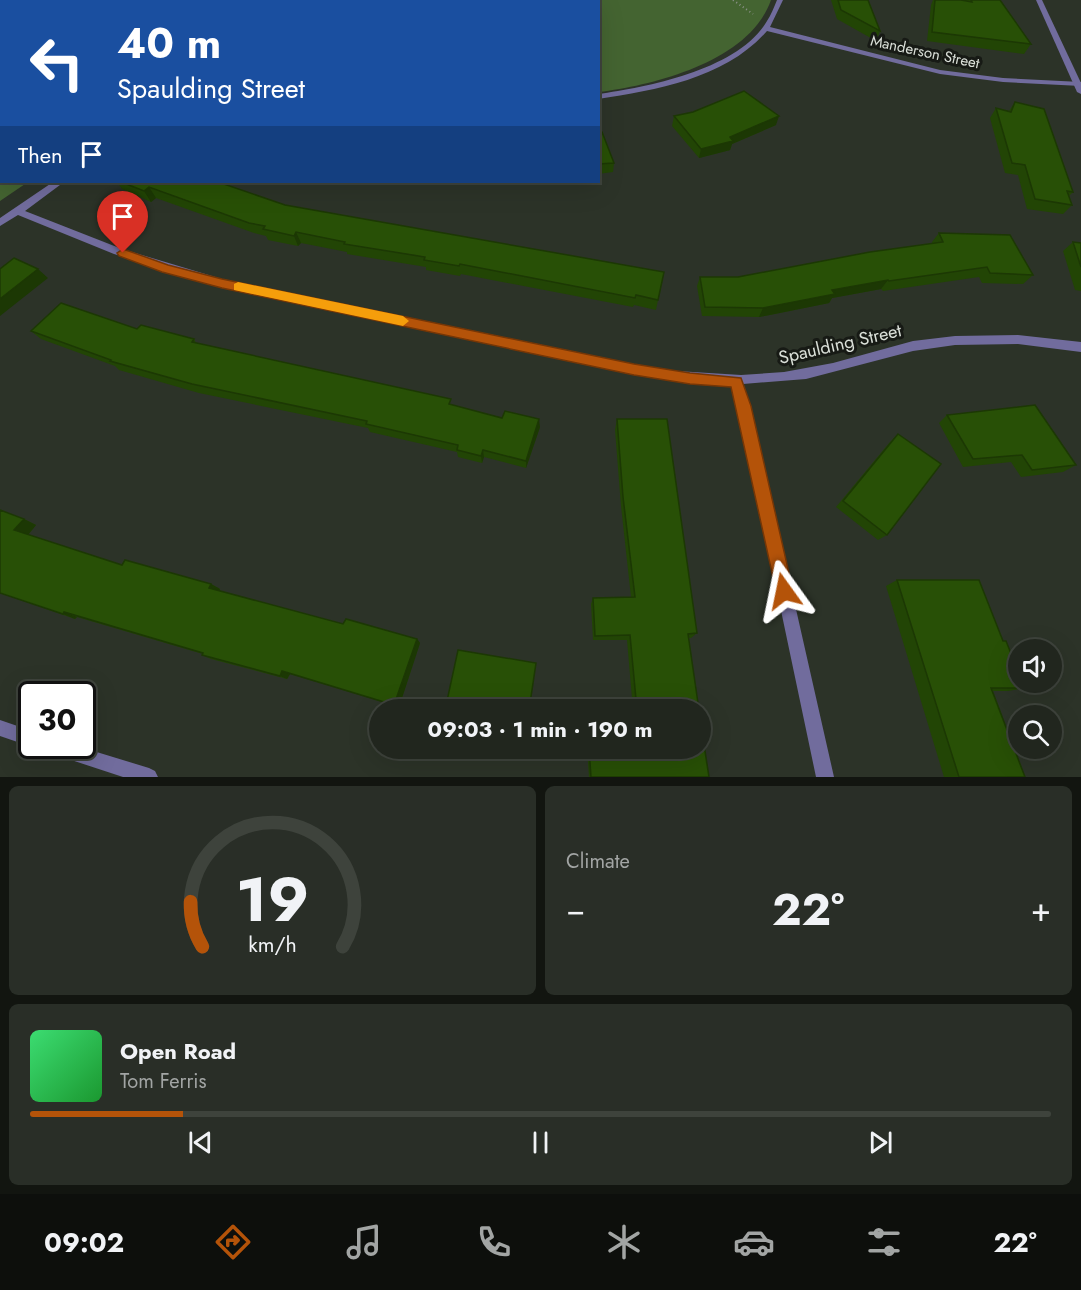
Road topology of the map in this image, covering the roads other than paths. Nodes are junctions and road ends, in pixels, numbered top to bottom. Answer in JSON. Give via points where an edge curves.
{"nodes":[{"id":1,"x":780,"y":0,"type":"edge"},
{"id":2,"x":1039,"y":0,"type":"edge"},
{"id":3,"x":766,"y":28,"type":"junction"},
{"id":4,"x":1080,"y":86,"type":"edge"},
{"id":5,"x":600,"y":96,"type":"edge"},
{"id":6,"x":58,"y":183,"type":"edge"},
{"id":7,"x":17,"y":211,"type":"junction"},
{"id":8,"x":0,"y":223,"type":"edge"},
{"id":9,"x":1081,"y":347,"type":"edge"},
{"id":10,"x":736,"y":382,"type":"junction"},
{"id":11,"x":0,"y":728,"type":"edge"},
{"id":12,"x":18,"y":734,"type":"edge"},
{"id":13,"x":93,"y":759,"type":"edge"},
{"id":14,"x":149,"y":777,"type":"edge"},
{"id":15,"x":825,"y":777,"type":"edge"}],
"edges":[{"from":1,"to":3,"type":"street"},
{"from":2,"to":4,"type":"street"},
{"from":3,"to":4,"type":"street","name":"Manderson Street","via":[[940,72]]},
{"from":3,"to":5,"type":"street","via":[[738,52],[700,73],[652,88]]},
{"from":6,"to":7,"type":"street"},
{"from":7,"to":8,"type":"street"},
{"from":7,"to":10,"type":"street","name":"Spaulding Street","via":[[166,269],[222,284],[634,369]]},
{"from":9,"to":10,"type":"street","name":"Spaulding Street","via":[[1021,340],[948,341],[913,346],[807,374]]},
{"from":10,"to":15,"type":"street"},
{"from":11,"to":12,"type":"street"},
{"from":13,"to":14,"type":"street"}]}
